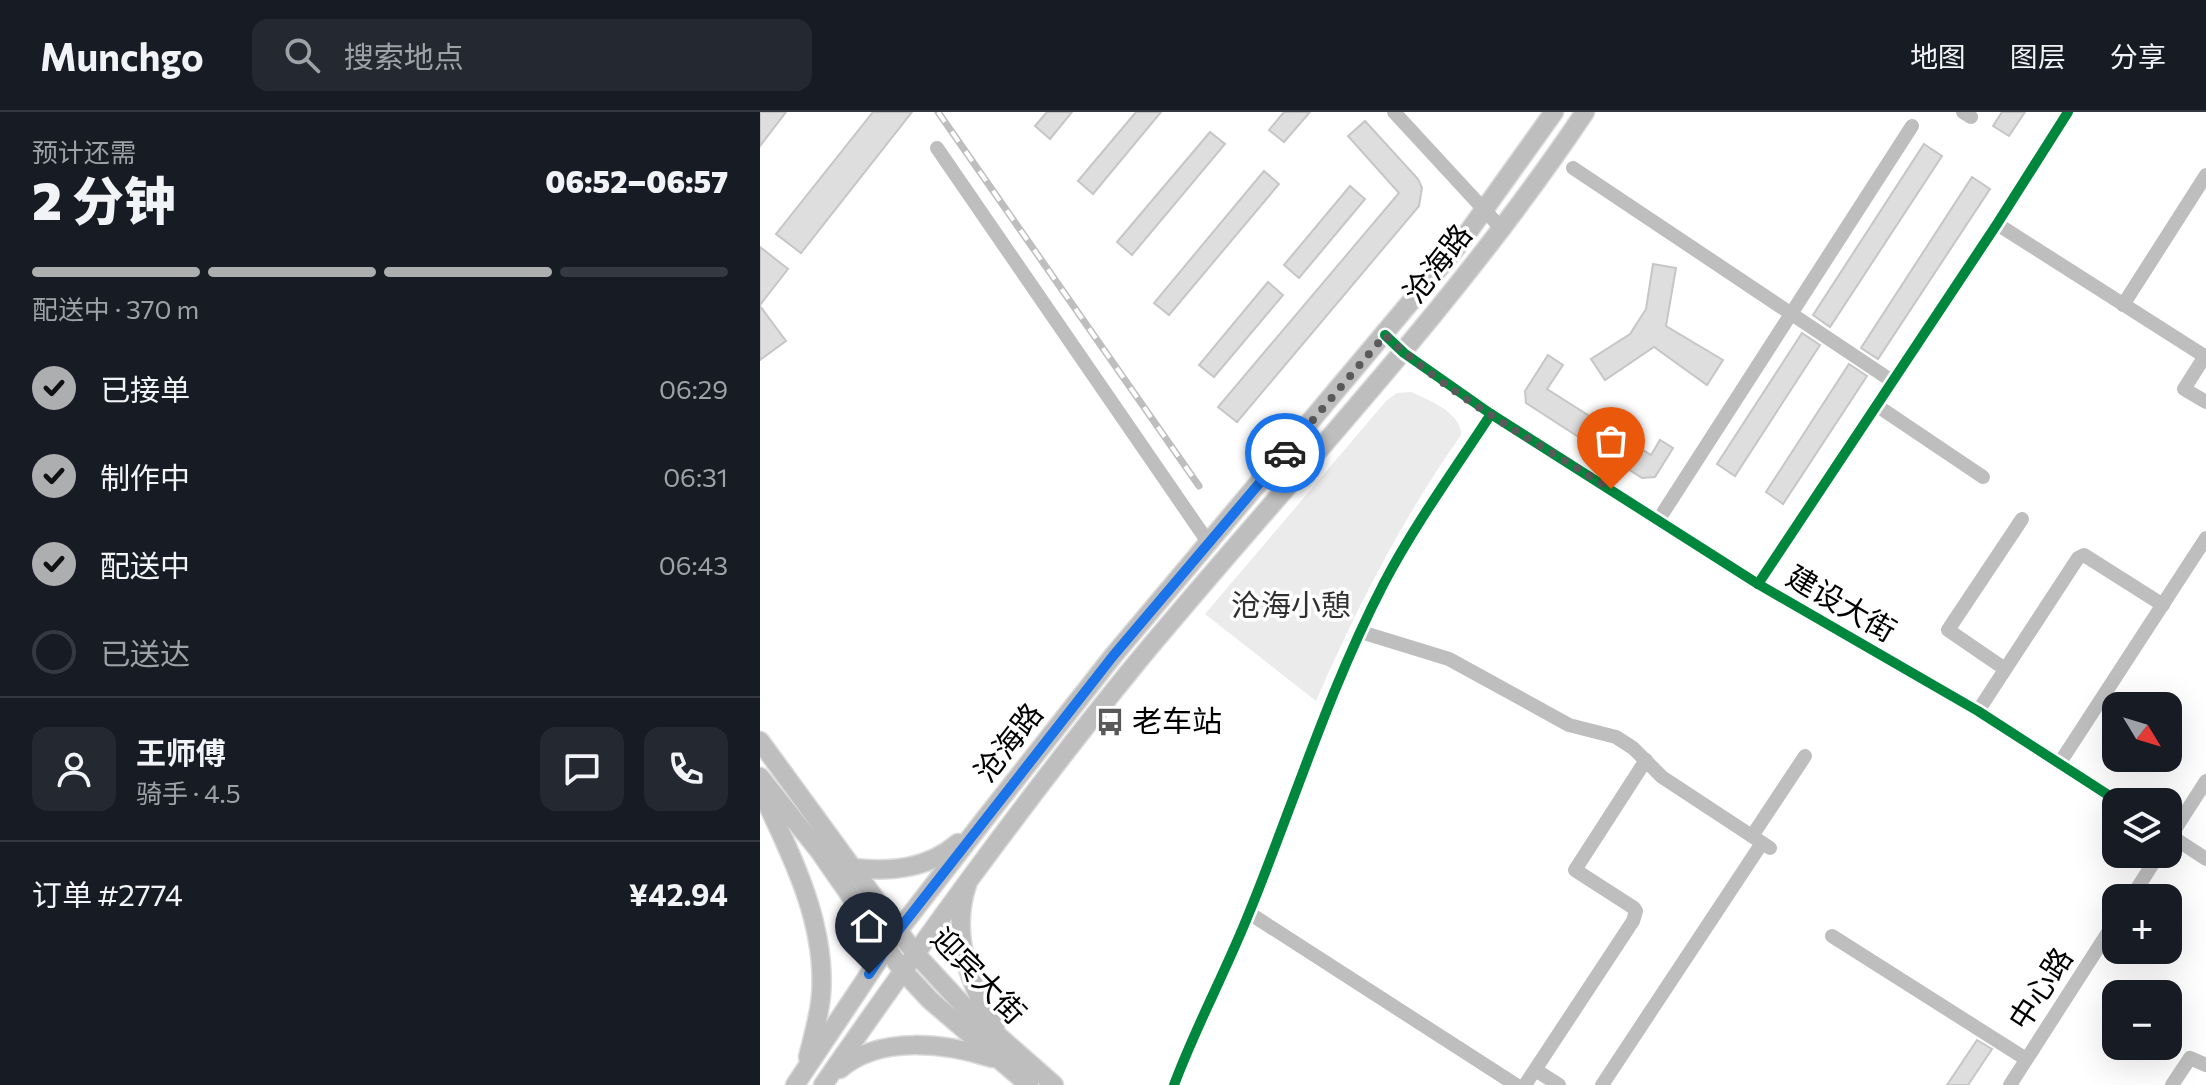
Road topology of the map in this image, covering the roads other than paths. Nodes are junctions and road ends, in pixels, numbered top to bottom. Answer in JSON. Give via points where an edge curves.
{"nodes":[{"id":1,"x":1394,"y":112,"type":"edge"},
{"id":2,"x":1554,"y":112,"type":"edge"},
{"id":3,"x":1585,"y":112,"type":"edge"},
{"id":4,"x":2068,"y":112,"type":"edge"},
{"id":5,"x":1912,"y":126,"type":"dead end"},
{"id":6,"x":937,"y":148,"type":"dead end"},
{"id":7,"x":1573,"y":168,"type":"dead end"},
{"id":8,"x":2206,"y":175,"type":"edge"},
{"id":9,"x":1485,"y":212,"type":"junction"},
{"id":10,"x":1997,"y":224,"type":"junction"},
{"id":11,"x":1501,"y":228,"type":"junction"},
{"id":12,"x":2123,"y":305,"type":"junction"},
{"id":13,"x":1791,"y":313,"type":"junction"},
{"id":14,"x":1385,"y":335,"type":"junction"},
{"id":15,"x":1404,"y":353,"type":"junction"},
{"id":16,"x":2205,"y":357,"type":"edge"},
{"id":17,"x":1892,"y":381,"type":"junction"},
{"id":18,"x":2206,"y":402,"type":"edge"},
{"id":19,"x":1876,"y":405,"type":"junction"},
{"id":20,"x":1491,"y":414,"type":"junction"},
{"id":21,"x":1983,"y":477,"type":"dead end"},
{"id":22,"x":1659,"y":519,"type":"junction"},
{"id":23,"x":2022,"y":519,"type":"dead end"},
{"id":24,"x":2206,"y":538,"type":"edge"},
{"id":25,"x":1208,"y":542,"type":"junction"},
{"id":26,"x":1758,"y":584,"type":"junction"},
{"id":27,"x":2163,"y":605,"type":"junction"},
{"id":28,"x":1361,"y":632,"type":"junction"},
{"id":29,"x":2005,"y":669,"type":"junction"},
{"id":30,"x":1978,"y":711,"type":"junction"},
{"id":31,"x":760,"y":741,"type":"edge"},
{"id":32,"x":1805,"y":756,"type":"dead end"},
{"id":33,"x":1646,"y":760,"type":"junction"},
{"id":34,"x":2059,"y":764,"type":"junction"},
{"id":35,"x":760,"y":777,"type":"edge"},
{"id":36,"x":2206,"y":781,"type":"edge"},
{"id":37,"x":760,"y":789,"type":"edge"},
{"id":38,"x":2102,"y":791,"type":"edge"},
{"id":39,"x":2182,"y":817,"type":"edge"},
{"id":40,"x":984,"y":820,"type":"junction"},
{"id":41,"x":1761,"y":842,"type":"junction"},
{"id":42,"x":2182,"y":845,"type":"edge"},
{"id":43,"x":2206,"y":859,"type":"edge"},
{"id":44,"x":853,"y":868,"type":"junction"},
{"id":45,"x":969,"y":878,"type":"junction"},
{"id":46,"x":1249,"y":913,"type":"junction"},
{"id":47,"x":898,"y":931,"type":"junction"},
{"id":48,"x":1832,"y":936,"type":"dead end"},
{"id":49,"x":2102,"y":942,"type":"edge"},
{"id":50,"x":886,"y":949,"type":"junction"},
{"id":51,"x":914,"y":952,"type":"junction"},
{"id":52,"x":902,"y":970,"type":"junction"},
{"id":53,"x":1005,"y":1055,"type":"junction"},
{"id":54,"x":2026,"y":1059,"type":"junction"},
{"id":55,"x":2206,"y":1065,"type":"edge"},
{"id":56,"x":1537,"y":1071,"type":"junction"},
{"id":57,"x":799,"y":1079,"type":"edge"},
{"id":58,"x":824,"y":1085,"type":"edge"},
{"id":59,"x":1029,"y":1085,"type":"edge"},
{"id":60,"x":1054,"y":1085,"type":"edge"},
{"id":61,"x":1174,"y":1085,"type":"edge"},
{"id":62,"x":1516,"y":1085,"type":"edge"},
{"id":63,"x":1525,"y":1085,"type":"edge"},
{"id":64,"x":1559,"y":1085,"type":"edge"},
{"id":65,"x":1602,"y":1085,"type":"edge"},
{"id":66,"x":2010,"y":1085,"type":"edge"},
{"id":67,"x":2172,"y":1085,"type":"edge"}],
"edges":[{"from":1,"to":9,"type":"street"},
{"from":2,"to":9,"type":"main road","name":"沧海路"},
{"from":3,"to":11,"type":"main road","name":"沧海路"},
{"from":4,"to":10,"type":"street"},
{"from":5,"to":13,"type":"street"},
{"from":6,"to":25,"type":"street"},
{"from":7,"to":13,"type":"street"},
{"from":8,"to":12,"type":"street"},
{"from":9,"to":11,"type":"street"},
{"from":9,"to":14,"type":"main road","name":"沧海路"},
{"from":10,"to":12,"type":"street"},
{"from":10,"to":17,"type":"street"},
{"from":11,"to":15,"type":"main road","name":"沧海路"},
{"from":12,"to":16,"type":"street"},
{"from":13,"to":17,"type":"street"},
{"from":13,"to":22,"type":"street"},
{"from":14,"to":15,"type":"street","name":"建设大街"},
{"from":14,"to":25,"type":"main road","name":"沧海路"},
{"from":15,"to":20,"type":"street","name":"建设大街"},
{"from":15,"to":45,"type":"main road","name":"沧海路","via":[[1135,665]]},
{"from":16,"to":18,"type":"street","via":[[2184,389]]},
{"from":17,"to":19,"type":"street"},
{"from":19,"to":21,"type":"street"},
{"from":19,"to":26,"type":"street"},
{"from":20,"to":22,"type":"street","name":"建设大街"},
{"from":20,"to":28,"type":"street","via":[[1413,534]]},
{"from":22,"to":26,"type":"street","name":"建设大街"},
{"from":23,"to":29,"type":"street","via":[[1948,630]]},
{"from":24,"to":27,"type":"street"},
{"from":25,"to":40,"type":"main road","name":"沧海路"},
{"from":26,"to":30,"type":"street","name":"建设大街"},
{"from":27,"to":29,"type":"street","via":[[2084,555]]},
{"from":27,"to":34,"type":"street"},
{"from":28,"to":33,"type":"street","via":[[1449,659],[1569,725],[1616,737]]},
{"from":28,"to":46,"type":"street","via":[[1322,719]]},
{"from":29,"to":30,"type":"street"},
{"from":30,"to":34,"type":"street","name":"建设大街"},
{"from":31,"to":44,"type":"main road","name":"迎宾大街"},
{"from":32,"to":41,"type":"street"},
{"from":33,"to":41,"type":"street","via":[[1662,777]]},
{"from":33,"to":56,"type":"street","via":[[1575,870],[1636,911]]},
{"from":34,"to":38,"type":"street","name":"建设大街"},
{"from":35,"to":50,"type":"main road","name":"迎宾大街","via":[[820,852]]},
{"from":36,"to":39,"type":"street"},
{"from":37,"to":57,"type":"main road","via":[[796,865],[816,934],[821,994]]},
{"from":40,"to":44,"type":"main road","via":[[945,854],[924,863],[897,870]]},
{"from":40,"to":47,"type":"main road","name":"沧海路"},
{"from":41,"to":65,"type":"street"},
{"from":42,"to":43,"type":"street"},
{"from":44,"to":47,"type":"main road","name":"迎宾大街"},
{"from":45,"to":51,"type":"main road","name":"沧海路"},
{"from":45,"to":53,"type":"main road","via":[[960,916],[964,958]]},
{"from":46,"to":61,"type":"street"},
{"from":46,"to":62,"type":"street"},
{"from":47,"to":50,"type":"main road","name":"沧海路"},
{"from":47,"to":51,"type":"main road","name":"迎宾大街"},
{"from":48,"to":54,"type":"street"},
{"from":49,"to":54,"type":"street","name":"中心路"},
{"from":50,"to":52,"type":"main road","name":"迎宾大街"},
{"from":50,"to":57,"type":"main road","name":"沧海路"},
{"from":51,"to":52,"type":"main road","name":"沧海路"},
{"from":51,"to":53,"type":"main road","name":"迎宾大街"},
{"from":52,"to":53,"type":"main road","name":"迎宾大街","via":[[930,1000]]},
{"from":52,"to":58,"type":"main road","name":"沧海路"},
{"from":53,"to":58,"type":"main road","via":[[951,1047],[895,1047],[857,1057]]},
{"from":53,"to":59,"type":"main road","name":"迎宾大街"},
{"from":53,"to":60,"type":"main road","name":"迎宾大街"},
{"from":54,"to":66,"type":"street","name":"中心路"},
{"from":55,"to":67,"type":"street","via":[[2190,1058]]},
{"from":56,"to":63,"type":"street"},
{"from":56,"to":64,"type":"street"}]}
